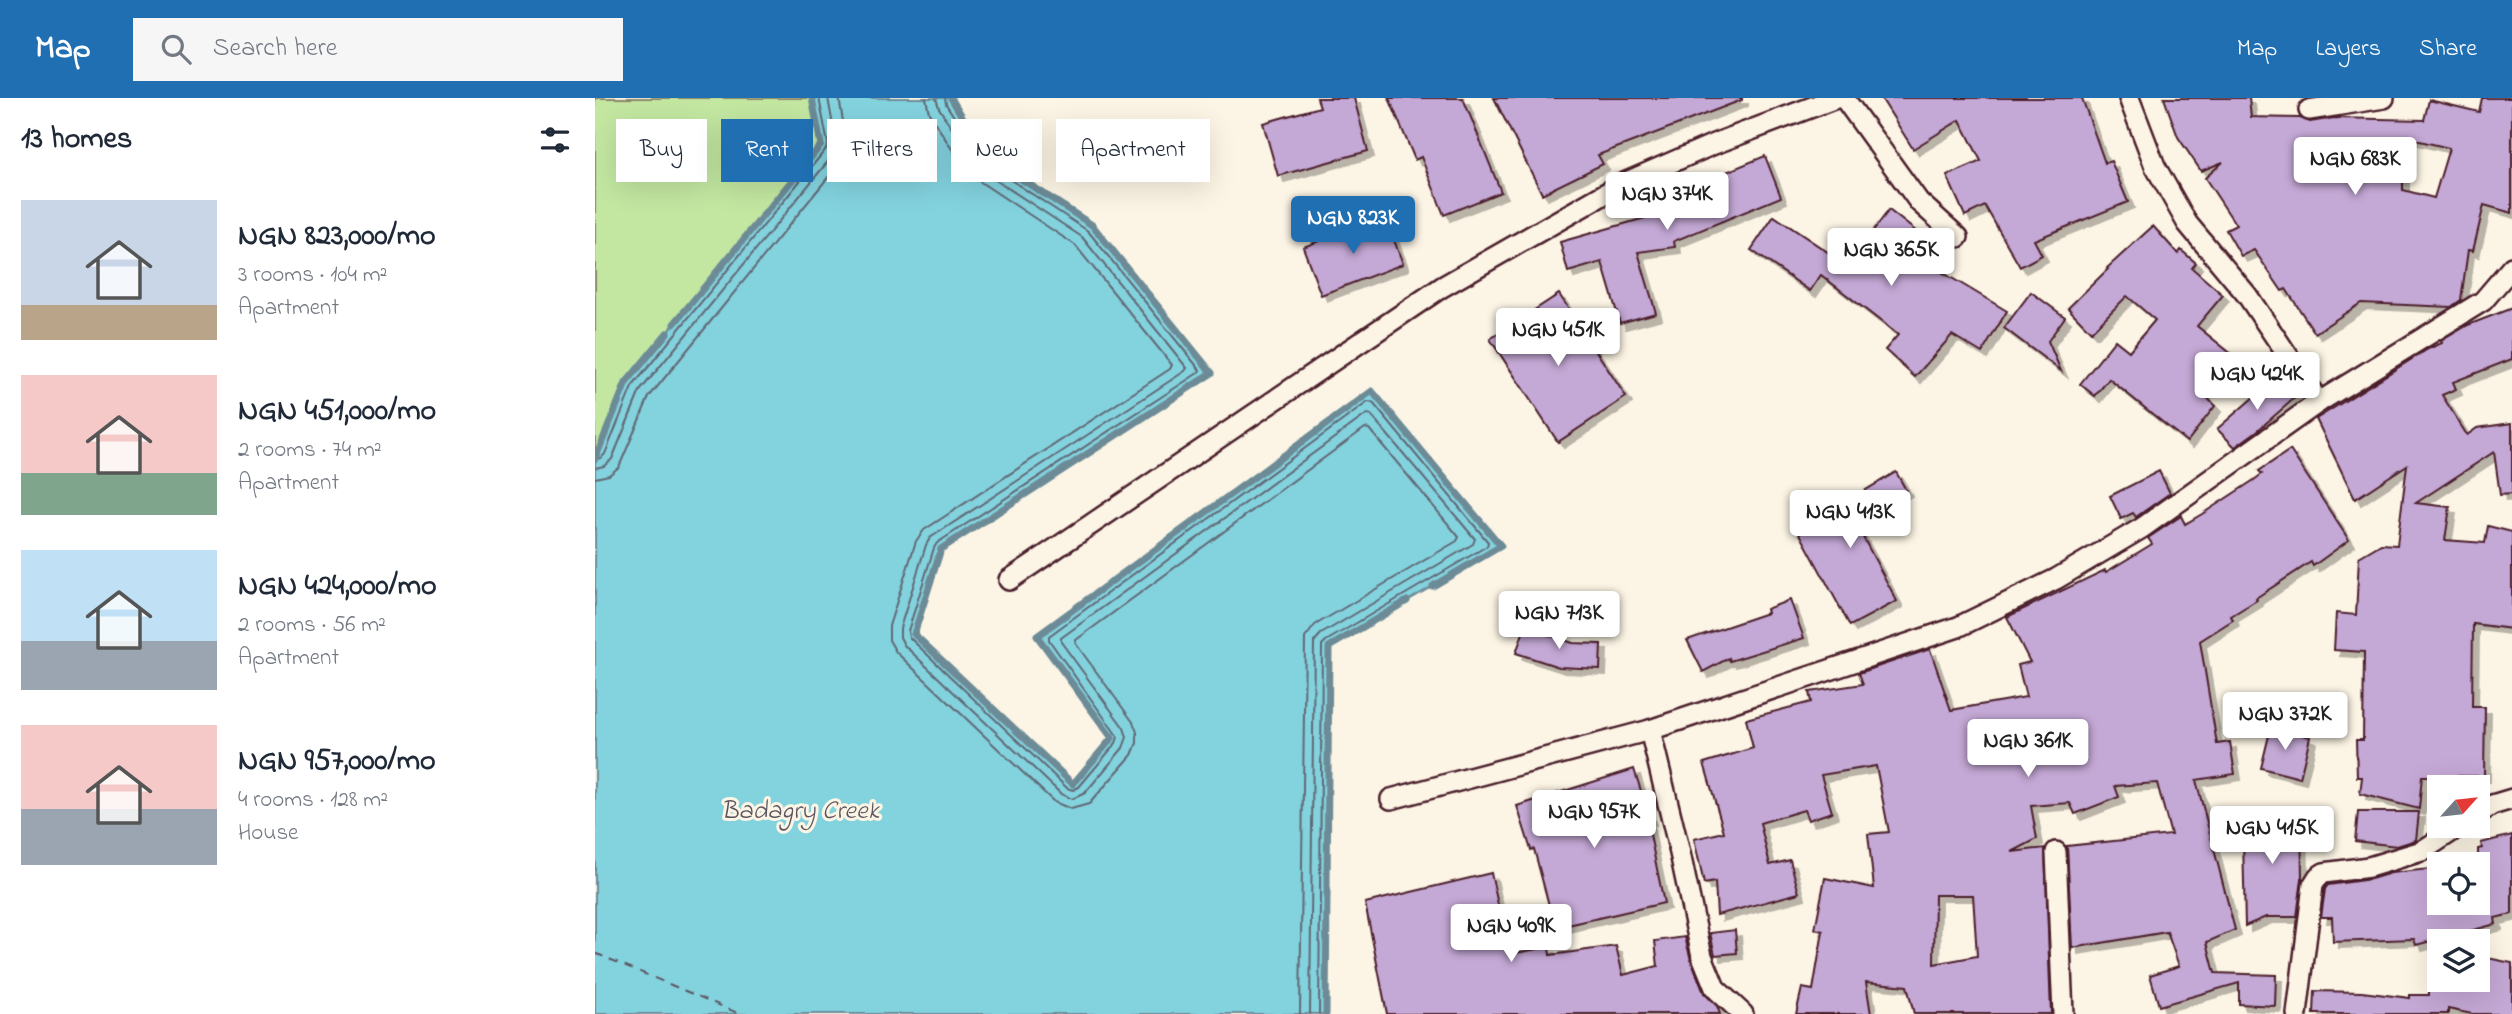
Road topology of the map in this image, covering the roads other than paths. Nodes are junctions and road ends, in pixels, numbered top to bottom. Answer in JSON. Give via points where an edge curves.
{"nodes":[{"id":1,"x":1836,"y":98,"type":"edge"},
{"id":2,"x":1845,"y":98,"type":"edge"},
{"id":3,"x":2129,"y":98,"type":"edge"},
{"id":4,"x":2383,"y":98,"type":"edge"},
{"id":5,"x":2309,"y":110,"type":"dead end"},
{"id":6,"x":1958,"y":236,"type":"dead end"},
{"id":7,"x":2512,"y":267,"type":"edge"},
{"id":8,"x":2319,"y":402,"type":"junction"},
{"id":9,"x":1009,"y":580,"type":"dead end"},
{"id":10,"x":1650,"y":730,"type":"junction"},
{"id":11,"x":1391,"y":799,"type":"dead end"},
{"id":12,"x":2512,"y":799,"type":"edge"},
{"id":13,"x":2490,"y":806,"type":"edge"},
{"id":14,"x":2442,"y":838,"type":"edge"},
{"id":15,"x":2056,"y":852,"type":"dead end"},
{"id":16,"x":1743,"y":1014,"type":"edge"},
{"id":17,"x":2063,"y":1014,"type":"edge"},
{"id":18,"x":2297,"y":1014,"type":"edge"}],
"edges":[{"from":1,"to":9,"type":"street","via":[[1622,184],[1442,287]]},
{"from":2,"to":6,"type":"street","via":[[1919,202]]},
{"from":3,"to":8,"type":"street","via":[[2155,166],[2187,223],[2247,295]]},
{"from":4,"to":5,"type":"street"},
{"from":7,"to":8,"type":"street","via":[[2483,301]]},
{"from":8,"to":10,"type":"street","via":[[2142,528],[2056,579],[1958,627]]},
{"from":10,"to":11,"type":"street"},
{"from":10,"to":16,"type":"street","via":[[1702,956],[1715,988]]},
{"from":12,"to":13,"type":"street"},
{"from":14,"to":18,"type":"street","via":[[2422,851],[2318,877],[2313,885]]},
{"from":15,"to":17,"type":"street"}]}
